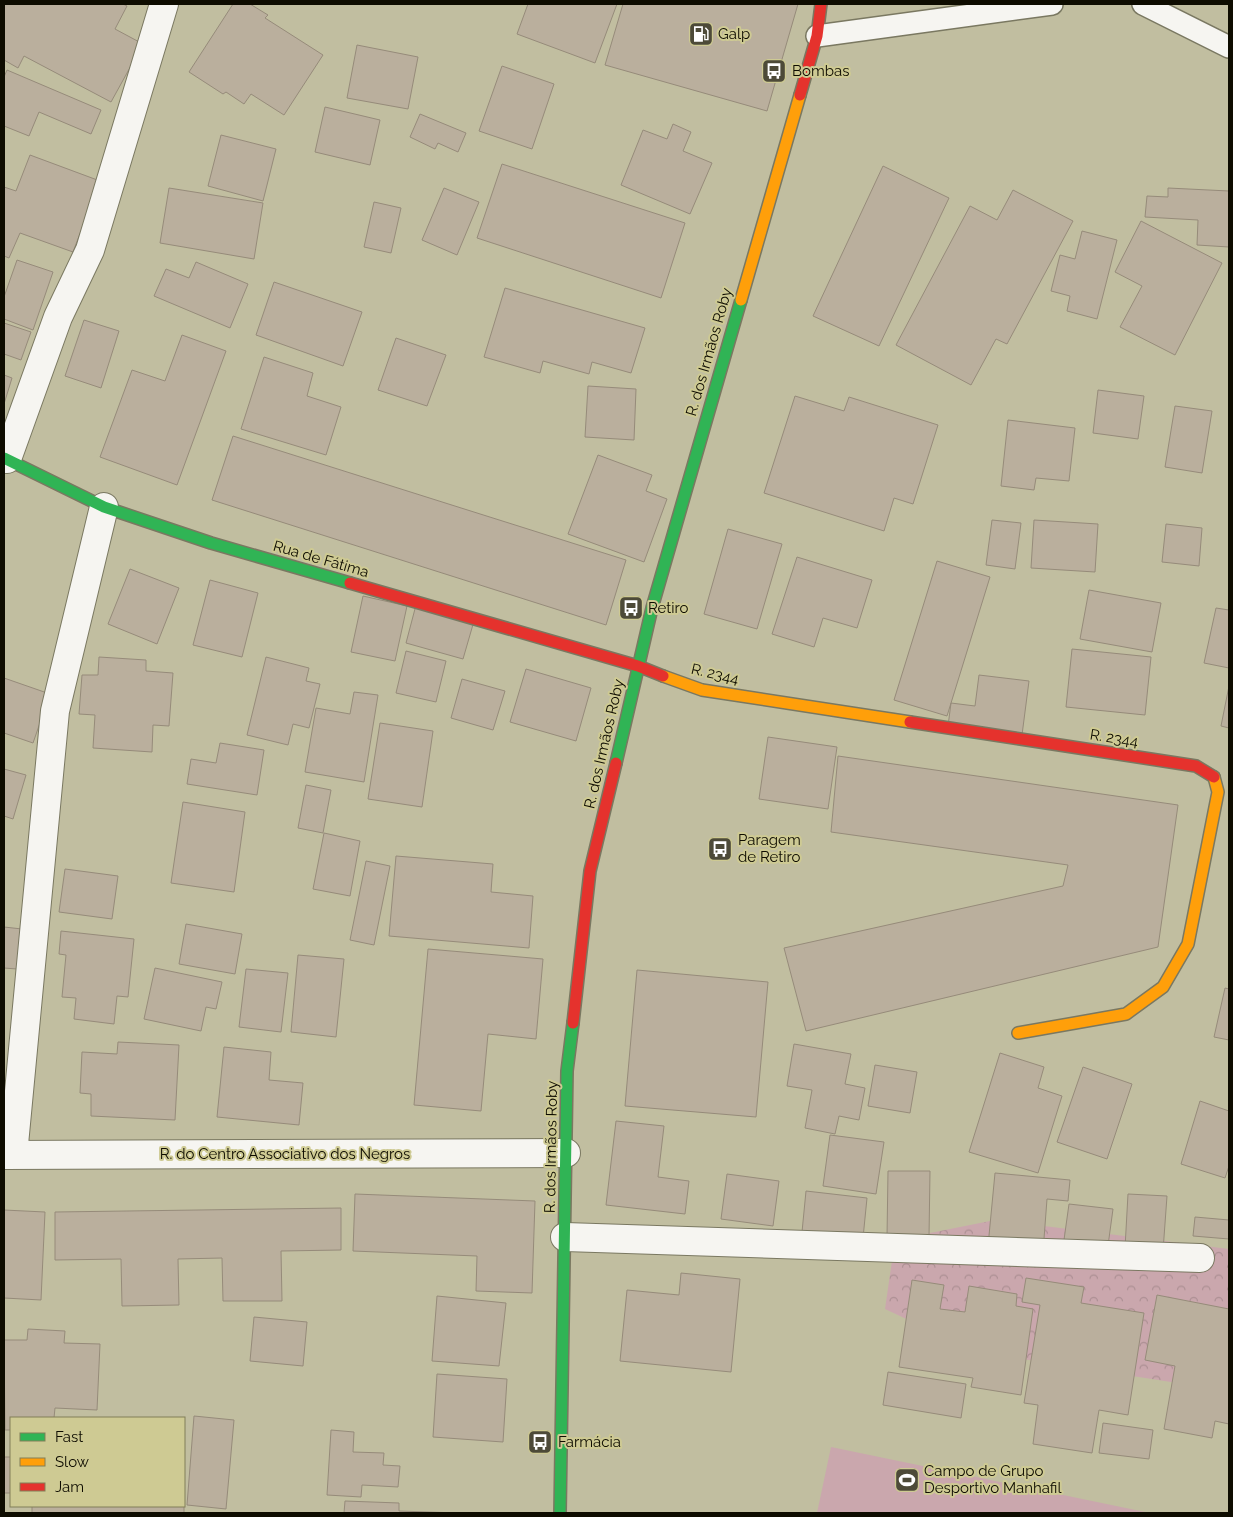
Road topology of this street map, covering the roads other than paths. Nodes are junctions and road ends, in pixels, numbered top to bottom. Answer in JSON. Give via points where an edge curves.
{"nodes":[{"id":1,"x":164,"y":4,"type":"edge"},
{"id":2,"x":821,"y":4,"type":"edge"},
{"id":3,"x":1052,"y":4,"type":"edge"},
{"id":4,"x":1143,"y":4,"type":"edge"},
{"id":5,"x":817,"y":36,"type":"junction"},
{"id":6,"x":1229,"y":47,"type":"edge"},
{"id":7,"x":5,"y":459,"type":"edge"},
{"id":8,"x":104,"y":508,"type":"junction"},
{"id":9,"x":638,"y":666,"type":"junction"},
{"id":10,"x":1018,"y":1033,"type":"dead end"},
{"id":11,"x":566,"y":1153,"type":"junction"},
{"id":12,"x":8,"y":1155,"type":"edge"},
{"id":13,"x":565,"y":1237,"type":"junction"},
{"id":14,"x":1200,"y":1258,"type":"dead end"},
{"id":15,"x":560,"y":1513,"type":"edge"}],
"edges":[{"from":1,"to":7,"type":"street","via":[[90,250],[58,317]]},
{"from":2,"to":5,"type":"street","name":"R. dos Irmãos Roby"},
{"from":3,"to":5,"type":"lane"},
{"from":4,"to":6,"type":"lane"},
{"from":5,"to":9,"type":"street","name":"R. dos Irmãos Roby","via":[[669,545]]},
{"from":7,"to":8,"type":"street","name":"Rua de Fátima"},
{"from":8,"to":9,"type":"street","name":"Rua de Fátima","via":[[211,543]]},
{"from":8,"to":12,"type":"street","via":[[55,711]]},
{"from":9,"to":10,"type":"street","name":"R. 2344","via":[[702,690],[1196,766],[1214,776],[1218,792],[1188,944],[1163,987],[1126,1014]]},
{"from":9,"to":11,"type":"street","name":"R. dos Irmãos Roby","via":[[590,871],[567,1071]]},
{"from":11,"to":12,"type":"street","name":"R. do Centro Associativo dos Negros"},
{"from":11,"to":13,"type":"street","name":"R. dos Irmãos Roby"},
{"from":13,"to":14,"type":"street"},
{"from":13,"to":15,"type":"street","name":"R. dos Irmãos Roby"}]}
